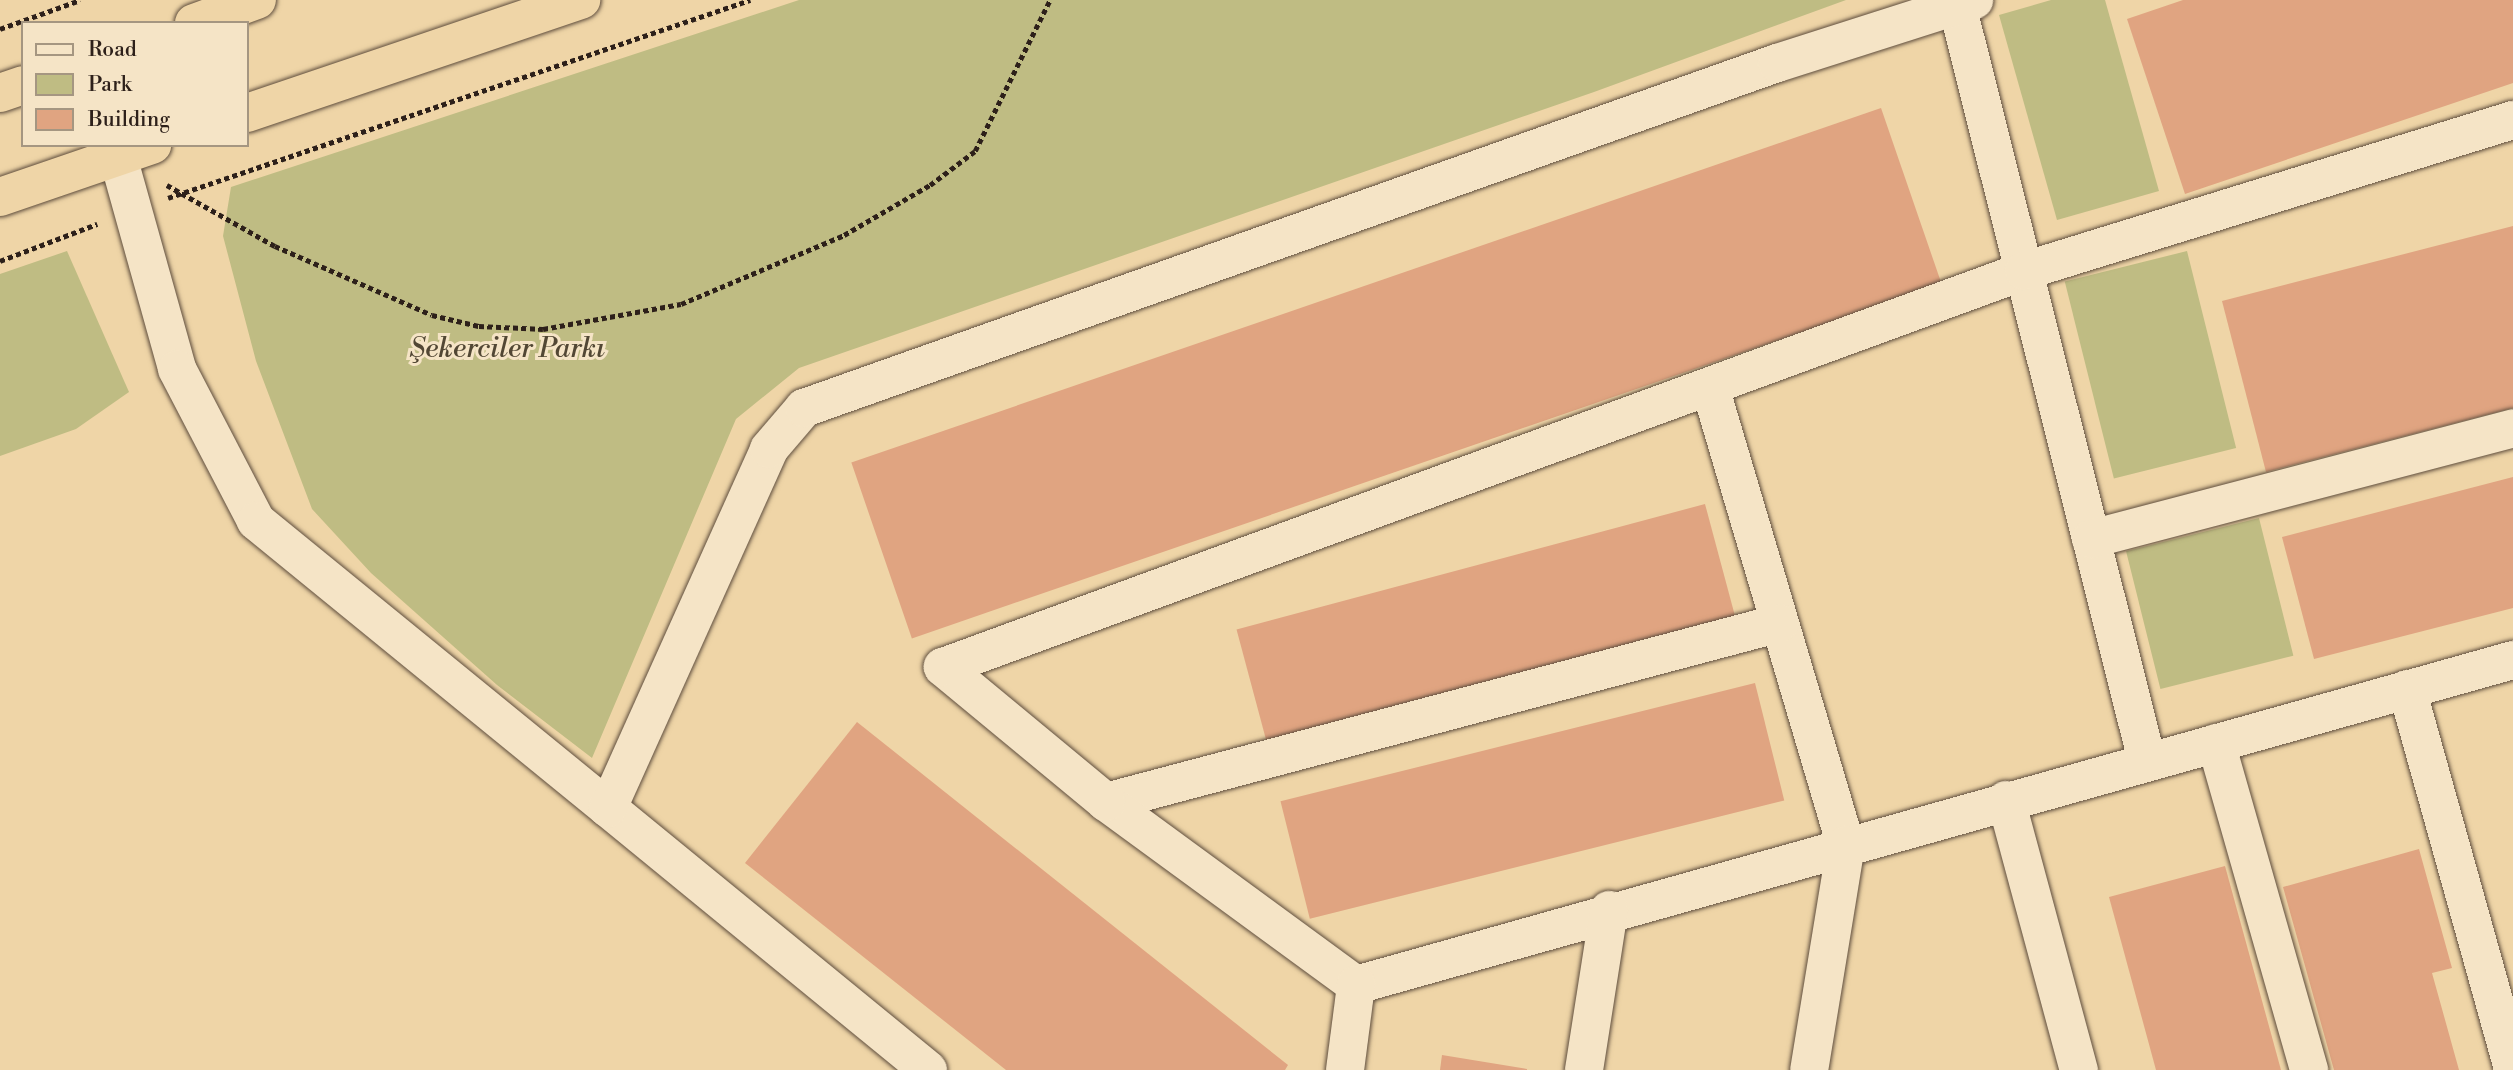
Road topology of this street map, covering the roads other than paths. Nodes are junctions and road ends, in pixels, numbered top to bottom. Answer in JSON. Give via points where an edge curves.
{"nodes":[{"id":1,"x":257,"y":0,"type":"edge"},
{"id":2,"x":581,"y":0,"type":"edge"},
{"id":3,"x":1965,"y":3,"type":"edge"},
{"id":4,"x":199,"y":21,"type":"edge"},
{"id":5,"x":21,"y":86,"type":"edge"},
{"id":6,"x":0,"y":93,"type":"edge"},
{"id":7,"x":248,"y":113,"type":"edge"},
{"id":8,"x":2513,"y":120,"type":"edge"},
{"id":9,"x":135,"y":151,"type":"edge"},
{"id":10,"x":0,"y":197,"type":"edge"},
{"id":11,"x":2024,"y":271,"type":"junction"},
{"id":12,"x":1710,"y":387,"type":"junction"},
{"id":13,"x":2513,"y":428,"type":"edge"},
{"id":14,"x":2091,"y":539,"type":"junction"},
{"id":15,"x":1780,"y":623,"type":"junction"},
{"id":16,"x":2513,"y":660,"type":"edge"},
{"id":17,"x":2407,"y":689,"type":"junction"},
{"id":18,"x":2216,"y":743,"type":"junction"},
{"id":19,"x":2147,"y":761,"type":"junction"},
{"id":20,"x":2006,"y":800,"type":"junction"},
{"id":21,"x":1106,"y":802,"type":"junction"},
{"id":22,"x":608,"y":808,"type":"junction"},
{"id":23,"x":1846,"y":845,"type":"junction"},
{"id":24,"x":1609,"y":910,"type":"junction"},
{"id":25,"x":1356,"y":985,"type":"junction"},
{"id":26,"x":2513,"y":1069,"type":"edge"},
{"id":27,"x":928,"y":1070,"type":"edge"},
{"id":28,"x":1345,"y":1070,"type":"edge"},
{"id":29,"x":1584,"y":1070,"type":"edge"},
{"id":30,"x":1810,"y":1070,"type":"edge"},
{"id":31,"x":2079,"y":1070,"type":"edge"},
{"id":32,"x":2309,"y":1070,"type":"edge"}],
"edges":[{"from":1,"to":4,"type":"highway"},
{"from":2,"to":7,"type":"highway"},
{"from":3,"to":11,"type":"street"},
{"from":3,"to":22,"type":"street","via":[[1764,68],[804,408],[769,449]]},
{"from":5,"to":6,"type":"highway"},
{"from":8,"to":11,"type":"street"},
{"from":9,"to":10,"type":"highway"},
{"from":9,"to":22,"type":"street","via":[[133,211],[177,369],[256,521]]},
{"from":11,"to":12,"type":"street"},
{"from":11,"to":14,"type":"street"},
{"from":12,"to":15,"type":"street"},
{"from":12,"to":21,"type":"street","via":[[943,667]]},
{"from":13,"to":14,"type":"street"},
{"from":14,"to":19,"type":"street"},
{"from":15,"to":21,"type":"street"},
{"from":15,"to":23,"type":"street"},
{"from":16,"to":17,"type":"street"},
{"from":17,"to":18,"type":"street"},
{"from":17,"to":26,"type":"street"},
{"from":18,"to":19,"type":"street"},
{"from":18,"to":32,"type":"street"},
{"from":19,"to":20,"type":"street"},
{"from":20,"to":23,"type":"street"},
{"from":20,"to":31,"type":"street"},
{"from":21,"to":25,"type":"street"},
{"from":22,"to":27,"type":"street"},
{"from":23,"to":24,"type":"street"},
{"from":23,"to":30,"type":"street"},
{"from":24,"to":25,"type":"street"},
{"from":24,"to":29,"type":"street"},
{"from":25,"to":28,"type":"street"}]}
